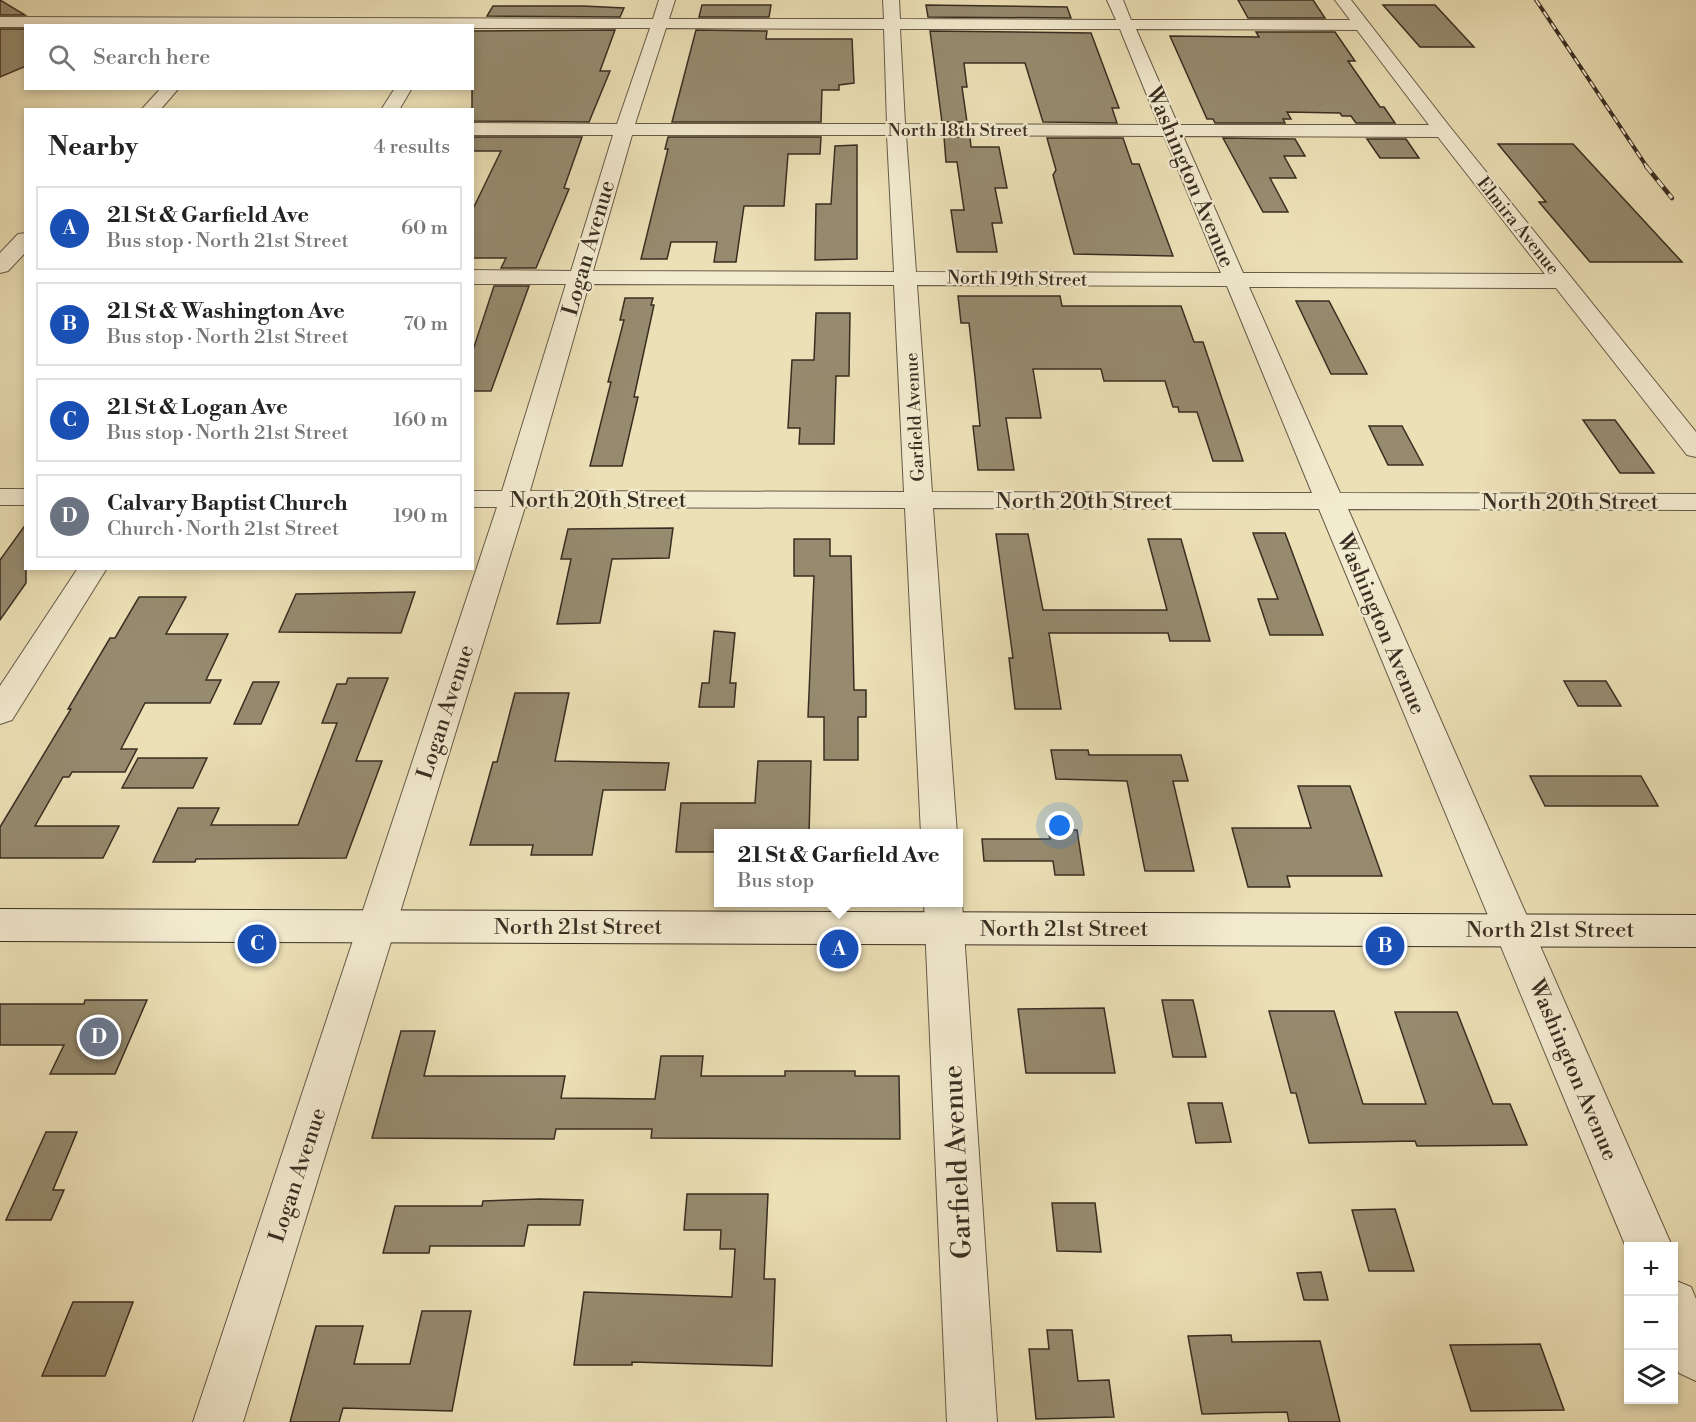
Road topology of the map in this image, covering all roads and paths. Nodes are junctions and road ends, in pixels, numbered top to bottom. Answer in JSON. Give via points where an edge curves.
{"nodes":[{"id":1,"x":1343,"y":0,"type":"edge"},
{"id":2,"x":44,"y":6,"type":"dead end"},
{"id":3,"x":250,"y":8,"type":"dead end"},
{"id":4,"x":457,"y":8,"type":"dead end"},
{"id":5,"x":663,"y":12,"type":"edge"},
{"id":6,"x":892,"y":12,"type":"edge"},
{"id":7,"x":1120,"y":12,"type":"edge"},
{"id":8,"x":0,"y":22,"type":"edge"},
{"id":9,"x":22,"y":22,"type":"junction"},
{"id":10,"x":234,"y":24,"type":"edge"},
{"id":11,"x":446,"y":24,"type":"edge"},
{"id":12,"x":1362,"y":25,"type":"junction"},
{"id":13,"x":169,"y":90,"type":"edge"},
{"id":14,"x":403,"y":90,"type":"edge"},
{"id":15,"x":152,"y":108,"type":"edge"},
{"id":16,"x":391,"y":108,"type":"edge"},
{"id":17,"x":474,"y":129,"type":"edge"},
{"id":18,"x":624,"y":129,"type":"junction"},
{"id":19,"x":896,"y":130,"type":"junction"},
{"id":20,"x":1170,"y":130,"type":"junction"},
{"id":21,"x":1443,"y":131,"type":"junction"},
{"id":22,"x":24,"y":242,"type":"edge"},
{"id":23,"x":6,"y":273,"type":"edge"},
{"id":24,"x":474,"y":277,"type":"edge"},
{"id":25,"x":580,"y":278,"type":"junction"},
{"id":26,"x":907,"y":278,"type":"junction"},
{"id":27,"x":1234,"y":281,"type":"junction"},
{"id":28,"x":1562,"y":281,"type":"junction"},
{"id":29,"x":1696,"y":449,"type":"edge"},
{"id":30,"x":0,"y":497,"type":"edge"},
{"id":31,"x":24,"y":497,"type":"edge"},
{"id":32,"x":474,"y":499,"type":"edge"},
{"id":33,"x":513,"y":500,"type":"junction"},
{"id":34,"x":920,"y":501,"type":"junction"},
{"id":35,"x":1330,"y":502,"type":"junction"},
{"id":36,"x":1696,"y":502,"type":"edge"},
{"id":37,"x":92,"y":570,"type":"edge"},
{"id":38,"x":0,"y":712,"type":"edge"},
{"id":39,"x":939,"y":829,"type":"edge"},
{"id":40,"x":944,"y":916,"type":"edge"},
{"id":41,"x":0,"y":925,"type":"edge"},
{"id":42,"x":378,"y":926,"type":"junction"},
{"id":43,"x":1512,"y":930,"type":"junction"},
{"id":44,"x":1696,"y":931,"type":"edge"},
{"id":45,"x":1647,"y":1242,"type":"edge"},
{"id":46,"x":1678,"y":1313,"type":"edge"},
{"id":47,"x":1696,"y":1356,"type":"edge"},
{"id":48,"x":218,"y":1422,"type":"edge"},
{"id":49,"x":972,"y":1422,"type":"edge"}],
"edges":[{"from":1,"to":12,"type":"street","name":"Elmira Avenue"},
{"from":2,"to":9,"type":"street"},
{"from":3,"to":10,"type":"street"},
{"from":4,"to":11,"type":"street"},
{"from":5,"to":6,"type":"street"},
{"from":5,"to":11,"type":"street"},
{"from":5,"to":18,"type":"street","name":"Logan Avenue"},
{"from":6,"to":7,"type":"street"},
{"from":6,"to":19,"type":"street","name":"Garfield Avenue"},
{"from":7,"to":12,"type":"street"},
{"from":7,"to":20,"type":"street","name":"Washington Avenue"},
{"from":8,"to":9,"type":"street"},
{"from":9,"to":10,"type":"street"},
{"from":10,"to":11,"type":"street"},
{"from":12,"to":21,"type":"street","name":"Elmira Avenue"},
{"from":13,"to":15,"type":"street"},
{"from":14,"to":16,"type":"street"},
{"from":17,"to":18,"type":"street","name":"North 18th Street"},
{"from":18,"to":19,"type":"street","name":"North 18th Street"},
{"from":18,"to":25,"type":"street","name":"Logan Avenue"},
{"from":19,"to":20,"type":"street","name":"North 18th Street"},
{"from":19,"to":26,"type":"street","name":"Garfield Avenue"},
{"from":20,"to":21,"type":"street","name":"North 18th Street"},
{"from":20,"to":27,"type":"street","name":"Washington Avenue"},
{"from":21,"to":28,"type":"street","name":"Elmira Avenue"},
{"from":22,"to":23,"type":"street"},
{"from":24,"to":25,"type":"street","name":"North 19th Street"},
{"from":25,"to":26,"type":"street","name":"North 19th Street"},
{"from":25,"to":33,"type":"street","name":"Logan Avenue"},
{"from":26,"to":27,"type":"street","name":"North 19th Street"},
{"from":26,"to":34,"type":"street","name":"Garfield Avenue"},
{"from":27,"to":28,"type":"street","name":"North 19th Street"},
{"from":27,"to":35,"type":"street","name":"Washington Avenue"},
{"from":28,"to":29,"type":"street","name":"Elmira Avenue"},
{"from":30,"to":31,"type":"street"},
{"from":32,"to":33,"type":"street","name":"North 20th Street"},
{"from":33,"to":34,"type":"street","name":"North 20th Street"},
{"from":33,"to":42,"type":"street","name":"Logan Avenue"},
{"from":34,"to":35,"type":"street","name":"North 20th Street"},
{"from":34,"to":39,"type":"street","name":"Garfield Avenue"},
{"from":35,"to":36,"type":"street","name":"North 20th Street"},
{"from":35,"to":43,"type":"street","name":"Washington Avenue"},
{"from":37,"to":38,"type":"street"},
{"from":40,"to":42,"type":"street","name":"North 21st Street"},
{"from":40,"to":43,"type":"street","name":"North 21st Street"},
{"from":40,"to":49,"type":"street","name":"Garfield Avenue"},
{"from":41,"to":42,"type":"street","name":"North 21st Street"},
{"from":42,"to":48,"type":"street","name":"Logan Avenue"},
{"from":43,"to":44,"type":"street","name":"North 21st Street"},
{"from":43,"to":45,"type":"street","name":"Washington Avenue"},
{"from":46,"to":47,"type":"street"}]}
